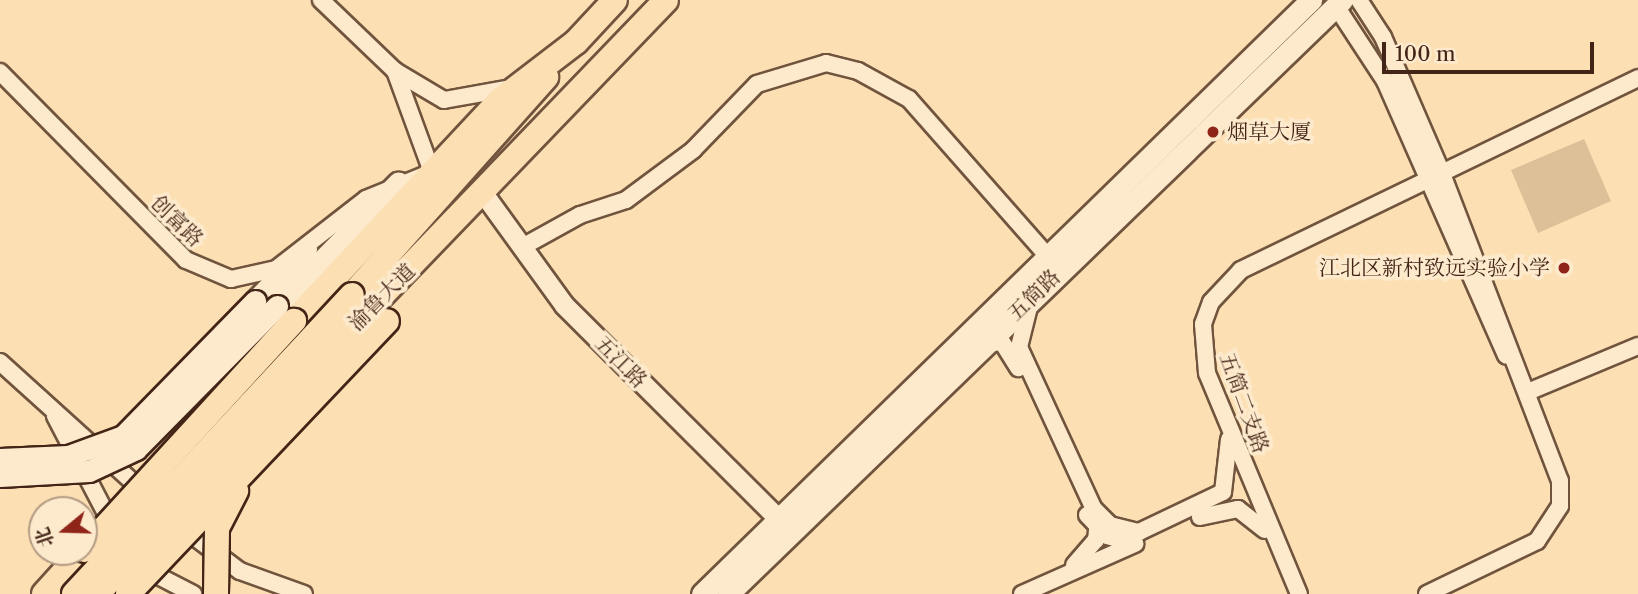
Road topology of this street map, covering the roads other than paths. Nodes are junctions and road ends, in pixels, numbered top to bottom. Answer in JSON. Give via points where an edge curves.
{"nodes":[{"id":1,"x":321,"y":0,"type":"edge"},
{"id":2,"x":615,"y":0,"type":"edge"},
{"id":3,"x":666,"y":0,"type":"edge"},
{"id":4,"x":1311,"y":0,"type":"edge"},
{"id":5,"x":1359,"y":0,"type":"edge"},
{"id":6,"x":1335,"y":2,"type":"edge"},
{"id":7,"x":576,"y":42,"type":"junction"},
{"id":8,"x":395,"y":71,"type":"junction"},
{"id":9,"x":0,"y":72,"type":"edge"},
{"id":10,"x":1638,"y":78,"type":"edge"},
{"id":11,"x":520,"y":83,"type":"junction"},
{"id":12,"x":432,"y":172,"type":"junction"},
{"id":13,"x":1435,"y":174,"type":"junction"},
{"id":14,"x":398,"y":183,"type":"junction"},
{"id":15,"x":483,"y":193,"type":"junction"},
{"id":16,"x":524,"y":246,"type":"junction"},
{"id":17,"x":306,"y":249,"type":"junction"},
{"id":18,"x":1045,"y":253,"type":"junction"},
{"id":19,"x":1036,"y":293,"type":"junction"},
{"id":20,"x":368,"y":309,"type":"junction"},
{"id":21,"x":286,"y":314,"type":"junction"},
{"id":22,"x":983,"y":344,"type":"junction"},
{"id":23,"x":1638,"y":345,"type":"edge"},
{"id":24,"x":0,"y":362,"type":"edge"},
{"id":25,"x":34,"y":389,"type":"junction"},
{"id":26,"x":1530,"y":391,"type":"junction"},
{"id":27,"x":1228,"y":426,"type":"junction"},
{"id":28,"x":0,"y":460,"type":"edge"},
{"id":29,"x":253,"y":462,"type":"junction"},
{"id":30,"x":0,"y":476,"type":"edge"},
{"id":31,"x":1094,"y":509,"type":"junction"},
{"id":32,"x":777,"y":517,"type":"junction"},
{"id":33,"x":1099,"y":531,"type":"junction"},
{"id":34,"x":98,"y":533,"type":"edge"},
{"id":35,"x":1144,"y":541,"type":"junction"},
{"id":36,"x":1275,"y":544,"type":"junction"},
{"id":37,"x":69,"y":566,"type":"edge"},
{"id":38,"x":1048,"y":582,"type":"junction"},
{"id":39,"x":44,"y":594,"type":"edge"},
{"id":40,"x":74,"y":594,"type":"edge"},
{"id":41,"x":97,"y":594,"type":"edge"},
{"id":42,"x":128,"y":594,"type":"edge"},
{"id":43,"x":193,"y":594,"type":"edge"},
{"id":44,"x":216,"y":594,"type":"edge"},
{"id":45,"x":295,"y":594,"type":"edge"},
{"id":46,"x":702,"y":594,"type":"edge"},
{"id":47,"x":728,"y":594,"type":"edge"},
{"id":48,"x":1022,"y":594,"type":"edge"},
{"id":49,"x":1298,"y":594,"type":"edge"},
{"id":50,"x":1427,"y":594,"type":"edge"}],
"edges":[{"from":1,"to":8,"type":"street"},
{"from":2,"to":7,"type":"highway"},
{"from":3,"to":15,"type":"highway","name":"渝鲁大道"},
{"from":4,"to":18,"type":"main road","name":"五简路"},
{"from":5,"to":13,"type":"street"},
{"from":6,"to":13,"type":"street","via":[[1379,69]]},
{"from":6,"to":19,"type":"main road","name":"五简路"},
{"from":7,"to":11,"type":"highway"},
{"from":7,"to":20,"type":"highway"},
{"from":8,"to":11,"type":"street","via":[[444,100],[470,100]]},
{"from":8,"to":12,"type":"street"},
{"from":9,"to":17,"type":"street","name":"创富路","via":[[202,271],[247,278]]},
{"from":10,"to":13,"type":"street","name":"五简二支路"},
{"from":11,"to":12,"type":"highway"},
{"from":12,"to":14,"type":"street","name":"创富路"},
{"from":12,"to":21,"type":"highway"},
{"from":13,"to":26,"type":"street","via":[[1511,367]]},
{"from":13,"to":27,"type":"street","name":"五简二支路","via":[[1241,270],[1224,285],[1203,324],[1203,348]]},
{"from":14,"to":17,"type":"street","name":"创富路","via":[[348,211]]},
{"from":14,"to":21,"type":"main road"},
{"from":15,"to":16,"type":"street","name":"五江路"},
{"from":15,"to":20,"type":"highway","name":"渝鲁大道"},
{"from":16,"to":18,"type":"street","via":[[580,215],[626,200],[693,150],[757,84],[826,63],[859,71],[909,99]]},
{"from":16,"to":32,"type":"street","name":"五江路","via":[[564,305]]},
{"from":17,"to":28,"type":"main road","bridge":true,"via":[[123,436],[68,456]]},
{"from":18,"to":32,"type":"main road","name":"五简路"},
{"from":19,"to":22,"type":"main road","name":"五简路"},
{"from":19,"to":31,"type":"street","via":[[1021,324],[1019,347]]},
{"from":20,"to":29,"type":"highway","bridge":true},
{"from":20,"to":40,"type":"highway","bridge":true},
{"from":20,"to":41,"type":"highway","name":"渝鲁大道","bridge":true},
{"from":21,"to":30,"type":"main road","bridge":true,"via":[[136,449],[89,471]]},
{"from":21,"to":34,"type":"highway","bridge":true},
{"from":22,"to":33,"type":"street","via":[[997,341],[1010,351]]},
{"from":22,"to":47,"type":"main road","name":"五简路"},
{"from":23,"to":26,"type":"street"},
{"from":24,"to":25,"type":"street"},
{"from":25,"to":43,"type":"street","via":[[60,421],[126,548],[162,582]]},
{"from":25,"to":45,"type":"street","via":[[176,523],[240,571]]},
{"from":26,"to":50,"type":"street","via":[[1560,481],[1552,524],[1519,553]]},
{"from":27,"to":31,"type":"street","via":[[1228,484],[1214,499],[1139,532],[1119,530]]},
{"from":27,"to":36,"type":"street","name":"五简二支路"},
{"from":29,"to":42,"type":"highway","bridge":true},
{"from":29,"to":44,"type":"highway","bridge":true,"via":[[217,527]]},
{"from":31,"to":33,"type":"street"},
{"from":32,"to":46,"type":"main road","name":"五简路"},
{"from":33,"to":35,"type":"street","via":[[1116,541]]},
{"from":33,"to":38,"type":"street","via":[[1084,557]]},
{"from":35,"to":36,"type":"street","via":[[1228,507],[1257,520]]},
{"from":35,"to":38,"type":"street"},
{"from":36,"to":49,"type":"street","name":"五简二支路"},
{"from":37,"to":39,"type":"highway"},
{"from":38,"to":48,"type":"street"}]}
